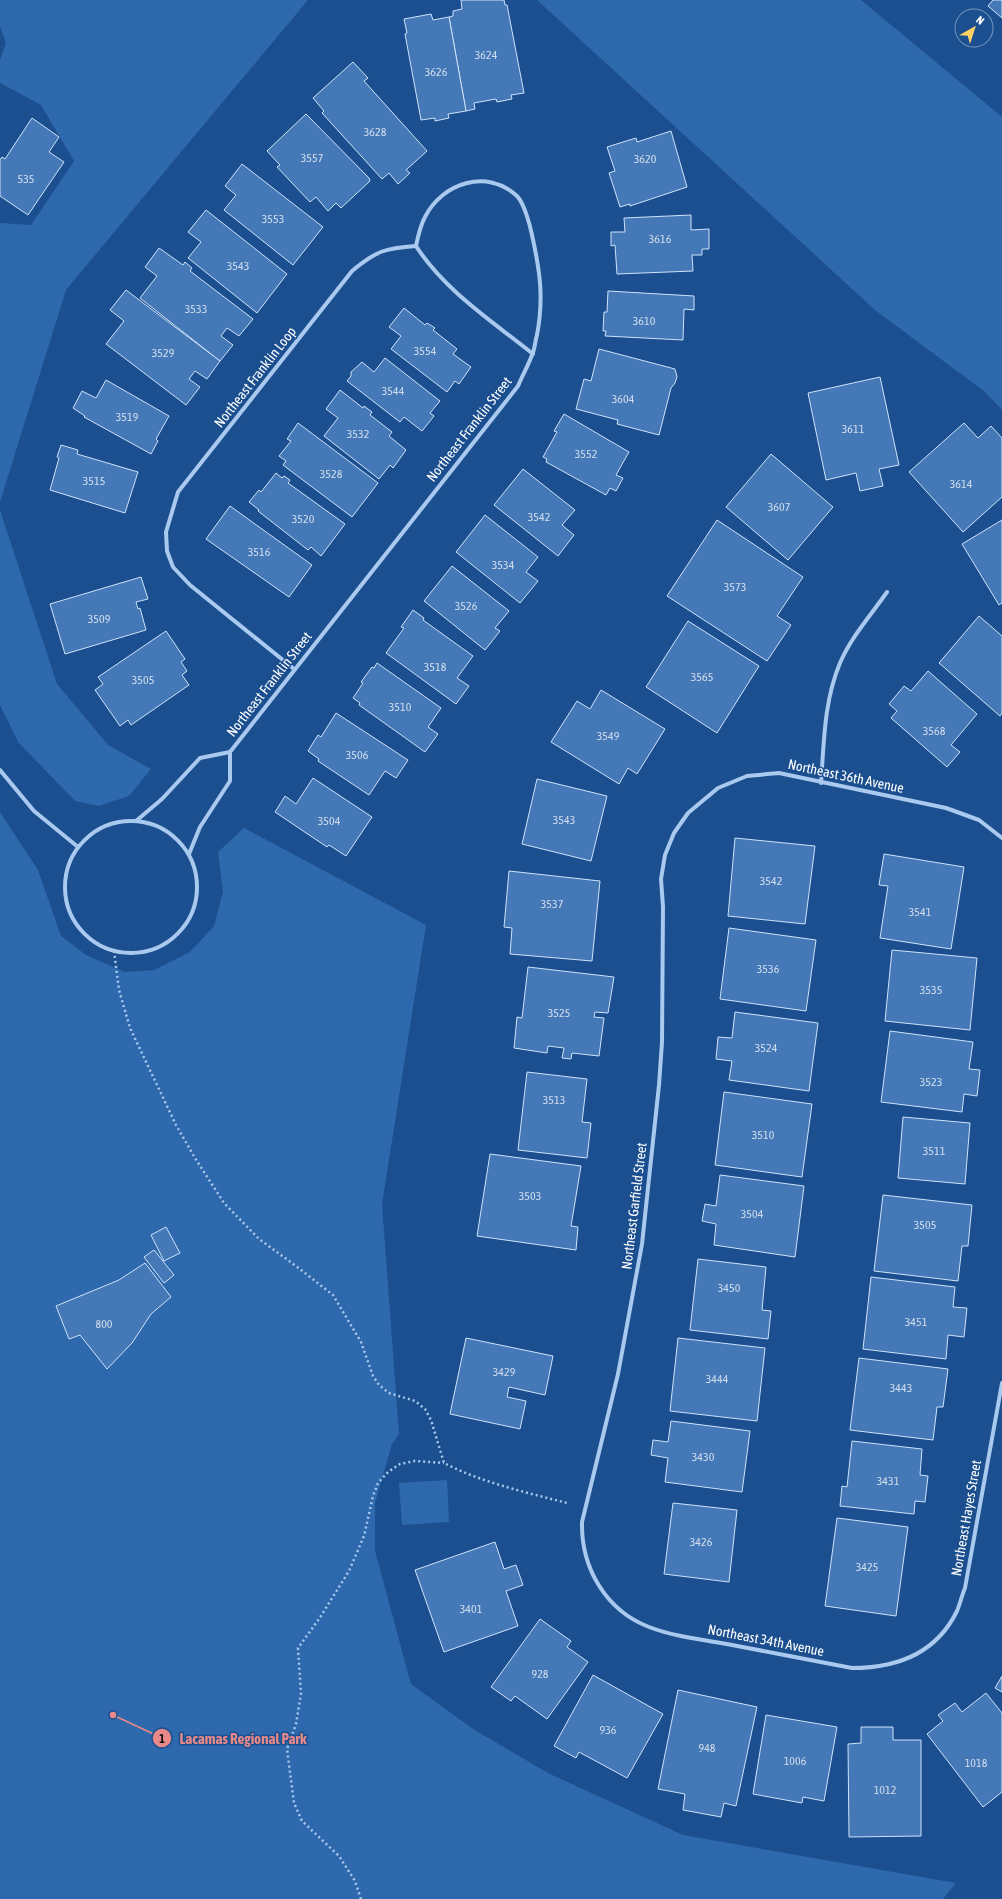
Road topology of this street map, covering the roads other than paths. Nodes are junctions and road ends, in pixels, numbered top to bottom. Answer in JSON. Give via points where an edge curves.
{"nodes":[{"id":1,"x":416,"y":246,"type":"junction"},
{"id":2,"x":533,"y":354,"type":"junction"},
{"id":3,"x":887,"y":592,"type":"dead end"},
{"id":4,"x":294,"y":669,"type":"junction"},
{"id":5,"x":230,"y":752,"type":"junction"},
{"id":6,"x":0,"y":770,"type":"edge"},
{"id":7,"x":821,"y":783,"type":"junction"},
{"id":8,"x":688,"y":813,"type":"joint"},
{"id":9,"x":136,"y":821,"type":"junction"},
{"id":10,"x":1002,"y":838,"type":"edge"},
{"id":11,"x":78,"y":847,"type":"junction"},
{"id":12,"x":189,"y":854,"type":"junction"},
{"id":13,"x":1002,"y":1383,"type":"edge"},
{"id":14,"x":606,"y":1596,"type":"joint"},
{"id":15,"x":928,"y":1646,"type":"joint"}],
"edges":[{"from":1,"to":2,"type":"street","via":[[428,265],[443,281]]},
{"from":1,"to":2,"type":"street","name":"Northeast Franklin Street","via":[[425,216],[438,200],[457,187],[476,180],[488,181],[518,197],[529,221],[542,293]]},
{"from":1,"to":4,"type":"street","name":"Northeast Franklin Loop","via":[[383,251],[370,256],[352,271],[178,492],[166,532],[167,551],[173,568],[190,585]]},
{"from":2,"to":4,"type":"street","name":"Northeast Franklin Street","via":[[518,386]]},
{"from":3,"to":7,"type":"street","via":[[851,642],[832,685],[827,708]]},
{"from":4,"to":5,"type":"street","name":"Northeast Franklin Street"},
{"from":5,"to":9,"type":"street","name":"Northeast Franklin Street","via":[[200,758],[162,800]]},
{"from":5,"to":12,"type":"street","name":"Northeast Franklin Street","via":[[230,782],[200,827]]},
{"from":6,"to":11,"type":"street","via":[[34,812]]},
{"from":7,"to":8,"type":"street","name":"Northeast 36th Avenue","via":[[779,774],[747,776],[718,788]]},
{"from":7,"to":10,"type":"street","name":"Northeast 36th Avenue","via":[[946,808],[979,820]]},
{"from":8,"to":14,"type":"street","name":"Northeast Garfield Street","via":[[674,833],[665,855],[661,879],[663,907],[660,1084],[642,1244],[618,1374],[585,1508],[582,1539],[586,1559],[595,1581]]},
{"from":9,"to":11,"type":"street","via":[[123,821],[98,830]]},
{"from":9,"to":12,"type":"street","via":[[152,824],[166,831],[179,841]]},
{"from":11,"to":12,"type":"street","via":[[65,883],[65,896],[68,908],[81,931],[114,951],[140,953],[153,950],[175,937],[191,917],[198,892],[194,866]]},
{"from":13,"to":15,"type":"street","name":"Northeast Hayes Street","via":[[965,1588],[957,1611],[946,1628]]},
{"from":14,"to":15,"type":"street","name":"Northeast 34th Avenue","via":[[625,1614],[649,1627],[852,1668],[874,1668],[895,1664]]}]}
